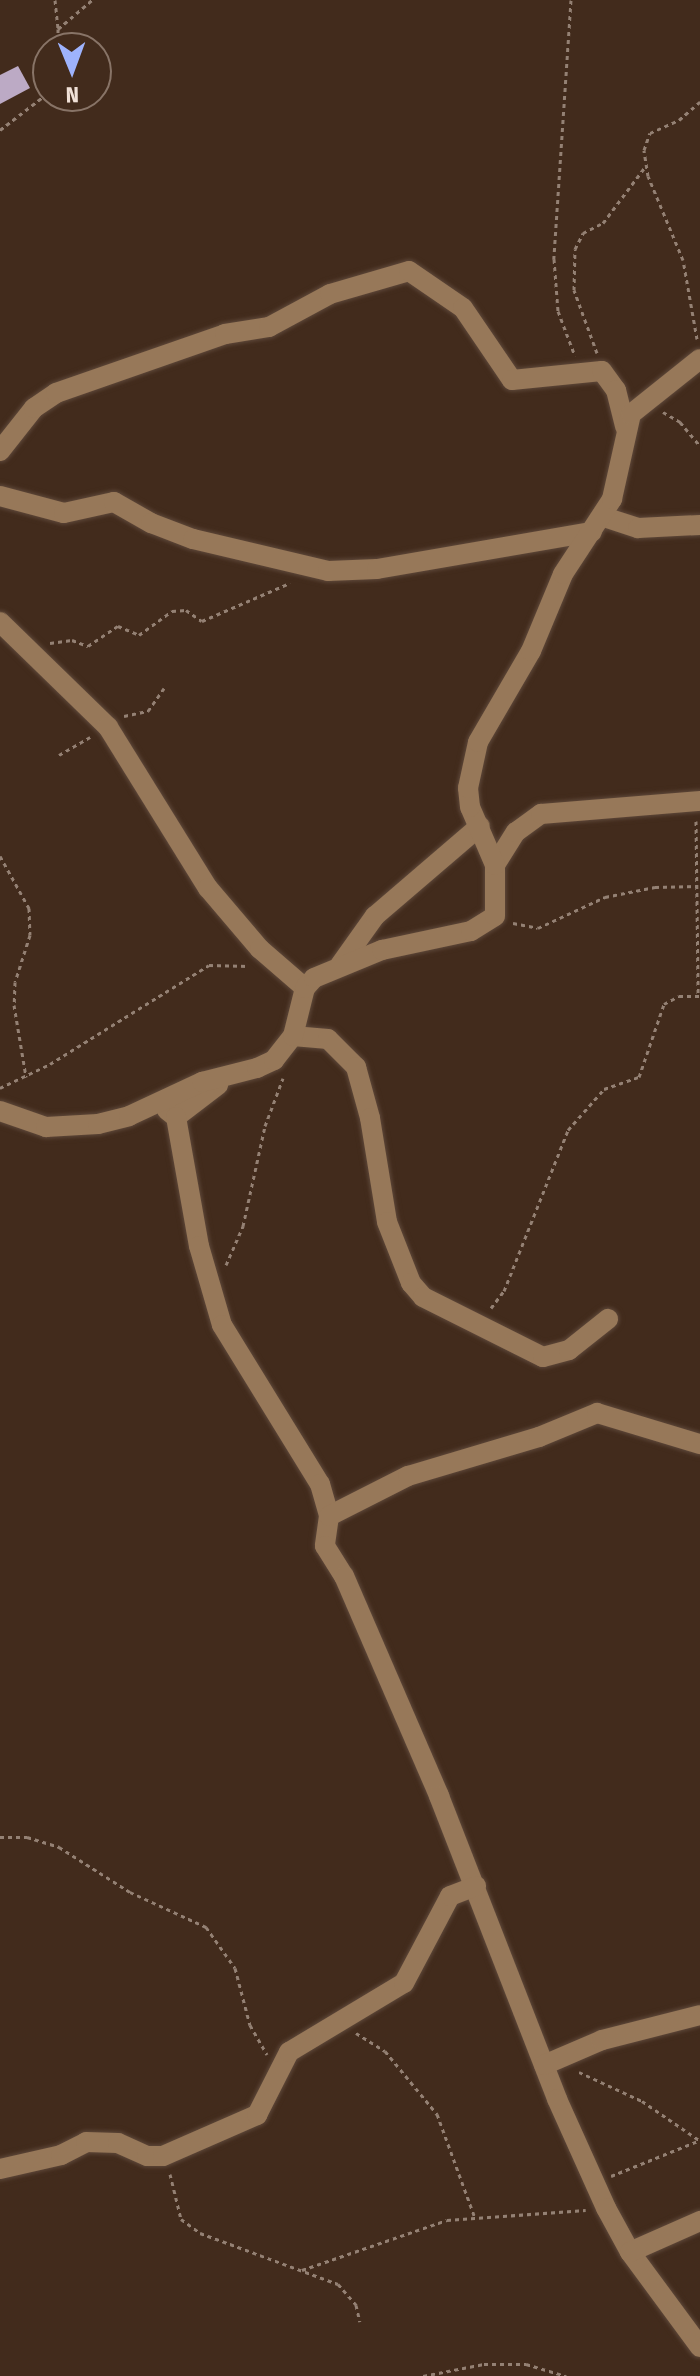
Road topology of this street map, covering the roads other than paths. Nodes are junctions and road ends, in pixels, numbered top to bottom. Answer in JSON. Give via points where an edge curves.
{"nodes":[{"id":1,"x":700,"y":359,"type":"edge"},
{"id":2,"x":625,"y":427,"type":"junction"},
{"id":3,"x":0,"y":451,"type":"edge"},
{"id":4,"x":0,"y":496,"type":"edge"},
{"id":5,"x":598,"y":524,"type":"junction"},
{"id":6,"x":700,"y":525,"type":"edge"},
{"id":7,"x":0,"y":622,"type":"edge"},
{"id":8,"x":698,"y":801,"type":"edge"},
{"id":9,"x":480,"y":826,"type":"junction"},
{"id":10,"x":495,"y":865,"type":"junction"},
{"id":11,"x":340,"y":965,"type":"junction"},
{"id":12,"x":302,"y":996,"type":"junction"},
{"id":13,"x":315,"y":1036,"type":"junction"},
{"id":14,"x":291,"y":1040,"type":"junction"},
{"id":15,"x":230,"y":1075,"type":"junction"},
{"id":16,"x":151,"y":1106,"type":"junction"},
{"id":17,"x":0,"y":1111,"type":"edge"},
{"id":18,"x":176,"y":1117,"type":"junction"},
{"id":19,"x":608,"y":1319,"type":"dead end"},
{"id":20,"x":700,"y":1444,"type":"edge"},
{"id":21,"x":329,"y":1516,"type":"junction"},
{"id":22,"x":476,"y":1886,"type":"junction"},
{"id":23,"x":700,"y":2015,"type":"edge"},
{"id":24,"x":549,"y":2063,"type":"junction"},
{"id":25,"x":0,"y":2169,"type":"edge"},
{"id":26,"x":700,"y":2221,"type":"edge"},
{"id":27,"x":630,"y":2252,"type":"junction"},
{"id":28,"x":694,"y":2326,"type":"edge"},
{"id":29,"x":700,"y":2347,"type":"edge"}],
"edges":[{"from":1,"to":2,"type":"street","via":[[644,400]]},
{"from":2,"to":3,"type":"street","via":[[616,390],[602,371],[512,380],[463,308],[422,276],[402,271],[330,294],[269,327],[225,334],[56,393],[34,408]]},
{"from":2,"to":5,"type":"street","via":[[620,478]]},
{"from":4,"to":5,"type":"street","via":[[64,513],[114,502],[193,539],[328,571],[377,569]]},
{"from":5,"to":6,"type":"street"},
{"from":5,"to":9,"type":"street","via":[[563,574],[531,651],[478,742],[468,788]]},
{"from":7,"to":12,"type":"street","via":[[108,727],[208,888]]},
{"from":8,"to":10,"type":"street","via":[[541,814],[516,832]]},
{"from":9,"to":10,"type":"street"},
{"from":9,"to":11,"type":"street","via":[[375,916]]},
{"from":10,"to":11,"type":"street","via":[[495,916],[471,931]]},
{"from":11,"to":12,"type":"street"},
{"from":12,"to":13,"type":"street"},
{"from":12,"to":14,"type":"street"},
{"from":13,"to":14,"type":"street"},
{"from":13,"to":19,"type":"street","via":[[337,1044],[356,1067],[370,1118],[381,1201],[411,1283],[436,1306],[543,1357],[569,1350]]},
{"from":14,"to":15,"type":"street","via":[[274,1060]]},
{"from":15,"to":16,"type":"street"},
{"from":15,"to":18,"type":"street"},
{"from":16,"to":17,"type":"street","via":[[72,1128],[21,1121]]},
{"from":16,"to":18,"type":"street"},
{"from":18,"to":21,"type":"street","via":[[210,1292],[230,1343],[312,1467]]},
{"from":20,"to":21,"type":"street","via":[[597,1413],[539,1437],[408,1476]]},
{"from":21,"to":22,"type":"street","via":[[325,1546],[363,1617]]},
{"from":22,"to":24,"type":"street"},
{"from":22,"to":25,"type":"street","via":[[450,1896],[404,1983],[289,2052],[257,2115],[163,2156],[147,2156],[118,2143],[86,2142],[61,2155]]},
{"from":23,"to":24,"type":"street","via":[[602,2040]]},
{"from":24,"to":27,"type":"street","via":[[606,2208]]},
{"from":26,"to":27,"type":"street"},
{"from":27,"to":28,"type":"street"},
{"from":28,"to":29,"type":"street"}]}
